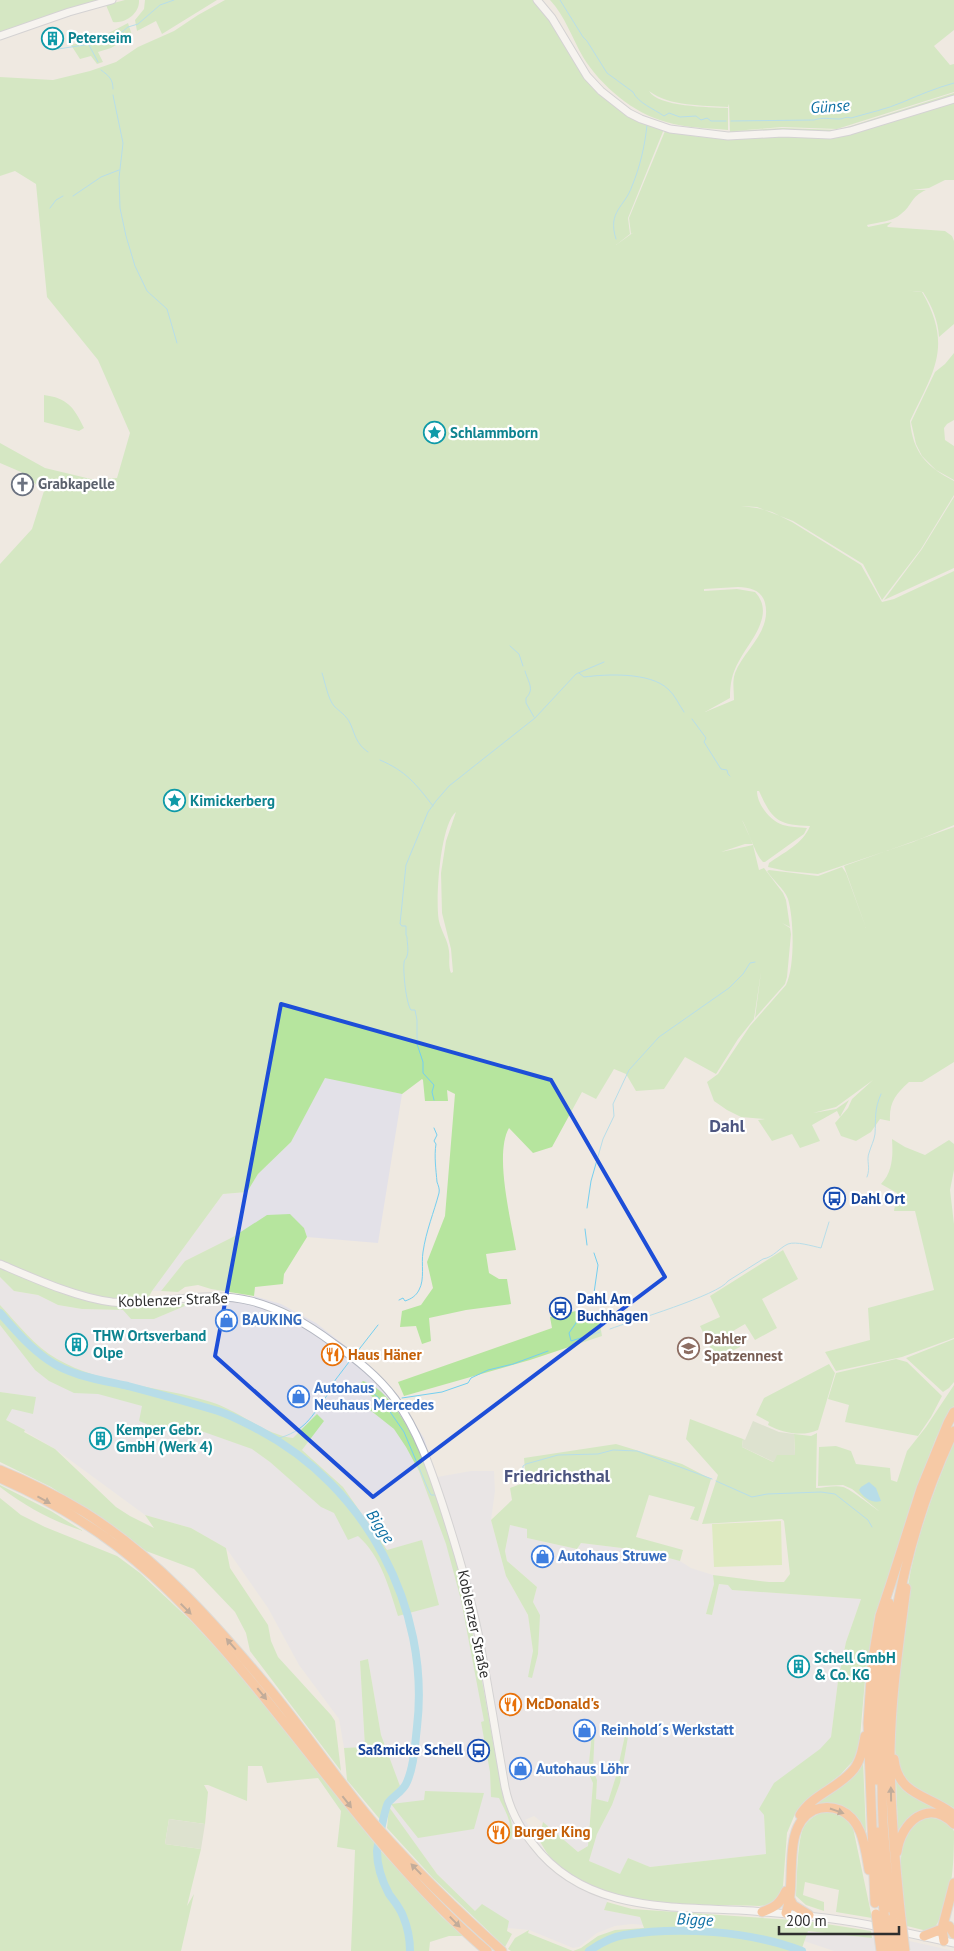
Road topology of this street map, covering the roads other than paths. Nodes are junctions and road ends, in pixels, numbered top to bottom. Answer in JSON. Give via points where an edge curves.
{"nodes":[{"id":1,"x":112,"y":0,"type":"edge"},
{"id":2,"x":537,"y":0,"type":"edge"},
{"id":3,"x":0,"y":36,"type":"edge"},
{"id":4,"x":954,"y":99,"type":"edge"},
{"id":5,"x":0,"y":1264,"type":"edge"},
{"id":6,"x":954,"y":1412,"type":"edge"},
{"id":7,"x":954,"y":1432,"type":"edge"},
{"id":8,"x":0,"y":1470,"type":"edge"},
{"id":9,"x":0,"y":1478,"type":"edge"},
{"id":10,"x":910,"y":1548,"type":"junction"},
{"id":11,"x":900,"y":1557,"type":"junction"},
{"id":12,"x":868,"y":1723,"type":"junction"},
{"id":13,"x":892,"y":1727,"type":"junction"},
{"id":14,"x":299,"y":1733,"type":"junction"},
{"id":15,"x":954,"y":1815,"type":"edge"},
{"id":16,"x":954,"y":1824,"type":"edge"},
{"id":17,"x":896,"y":1877,"type":"junction"},
{"id":18,"x":954,"y":1883,"type":"edge"},
{"id":19,"x":788,"y":1895,"type":"junction"},
{"id":20,"x":954,"y":1899,"type":"edge"},
{"id":21,"x":875,"y":1903,"type":"junction"},
{"id":22,"x":762,"y":1912,"type":"junction"},
{"id":23,"x":786,"y":1913,"type":"junction"},
{"id":24,"x":880,"y":1914,"type":"junction"},
{"id":25,"x":809,"y":1915,"type":"junction"},
{"id":26,"x":896,"y":1919,"type":"junction"},
{"id":27,"x":948,"y":1930,"type":"edge"},
{"id":28,"x":924,"y":1936,"type":"junction"},
{"id":29,"x":944,"y":1941,"type":"junction"},
{"id":30,"x":954,"y":1943,"type":"edge"},
{"id":31,"x":487,"y":1951,"type":"edge"},
{"id":32,"x":502,"y":1951,"type":"edge"},
{"id":33,"x":881,"y":1951,"type":"edge"},
{"id":34,"x":889,"y":1951,"type":"edge"},
{"id":35,"x":897,"y":1951,"type":"edge"},
{"id":36,"x":905,"y":1951,"type":"edge"}],
"edges":[{"from":1,"to":3,"type":"main road"},
{"from":2,"to":4,"type":"main road","via":[[552,18],[587,76],[601,91],[630,113],[670,129],[728,136],[830,135]]},
{"from":5,"to":22,"type":"main road","name":"Koblenzer Straße","via":[[111,1302],[210,1296],[251,1301],[298,1319],[358,1361],[394,1398],[427,1461],[453,1535],[471,1602],[507,1796],[532,1843],[558,1872],[609,1897],[642,1904]]},
{"from":6,"to":11,"type":"highway","via":[[921,1489]]},
{"from":7,"to":10,"type":"highway","via":[[932,1482]]},
{"from":14,"to":8,"type":"highway","one_way":true,"via":[[263,1680],[163,1574],[125,1541],[85,1513]]},
{"from":9,"to":14,"type":"highway","one_way":true,"via":[[94,1530],[152,1575],[188,1610]]},
{"from":10,"to":13,"type":"highway"},
{"from":10,"to":26,"type":"highway","via":[[895,1612],[884,1705],[883,1822]]},
{"from":11,"to":12,"type":"highway","via":[[880,1616],[872,1664]]},
{"from":11,"to":24,"type":"highway","via":[[888,1611],[876,1700]]},
{"from":12,"to":19,"type":"highway","via":[[855,1768],[815,1799],[797,1819],[792,1836]]},
{"from":12,"to":21,"type":"highway"},
{"from":13,"to":15,"type":"highway","via":[[895,1764],[902,1783]]},
{"from":17,"to":13,"type":"highway","one_way":true,"via":[[891,1825]]},
{"from":14,"to":31,"type":"highway","one_way":true,"via":[[377,1840]]},
{"from":32,"to":14,"type":"highway","one_way":true,"via":[[441,1895],[376,1826]]},
{"from":16,"to":17,"type":"highway","via":[[934,1814],[921,1815],[910,1821],[898,1843]]},
{"from":17,"to":26,"type":"highway"},
{"from":18,"to":27,"type":"highway"},
{"from":19,"to":21,"type":"highway","one_way":true,"via":[[798,1824],[818,1808],[828,1808],[844,1813],[859,1827]]},
{"from":19,"to":22,"type":"highway","via":[[775,1907]]},
{"from":19,"to":23,"type":"highway"},
{"from":19,"to":25,"type":"highway","via":[[793,1905]]},
{"from":20,"to":27,"type":"highway"},
{"from":21,"to":24,"type":"highway"},
{"from":22,"to":23,"type":"main road","name":"Koblenzer Straße"},
{"from":23,"to":25,"type":"main road","name":"Koblenzer Straße"},
{"from":24,"to":33,"type":"highway","bridge":true},
{"from":24,"to":34,"type":"highway","bridge":true},
{"from":25,"to":28,"type":"main road","name":"Koblenzer Straße"},
{"from":26,"to":35,"type":"highway","bridge":true},
{"from":26,"to":36,"type":"highway","bridge":true},
{"from":27,"to":28,"type":"highway"},
{"from":27,"to":29,"type":"highway"},
{"from":28,"to":29,"type":"main road","name":"Koblenzer Straße"},
{"from":29,"to":30,"type":"main road","name":"Koblenzer Straße"}]}
